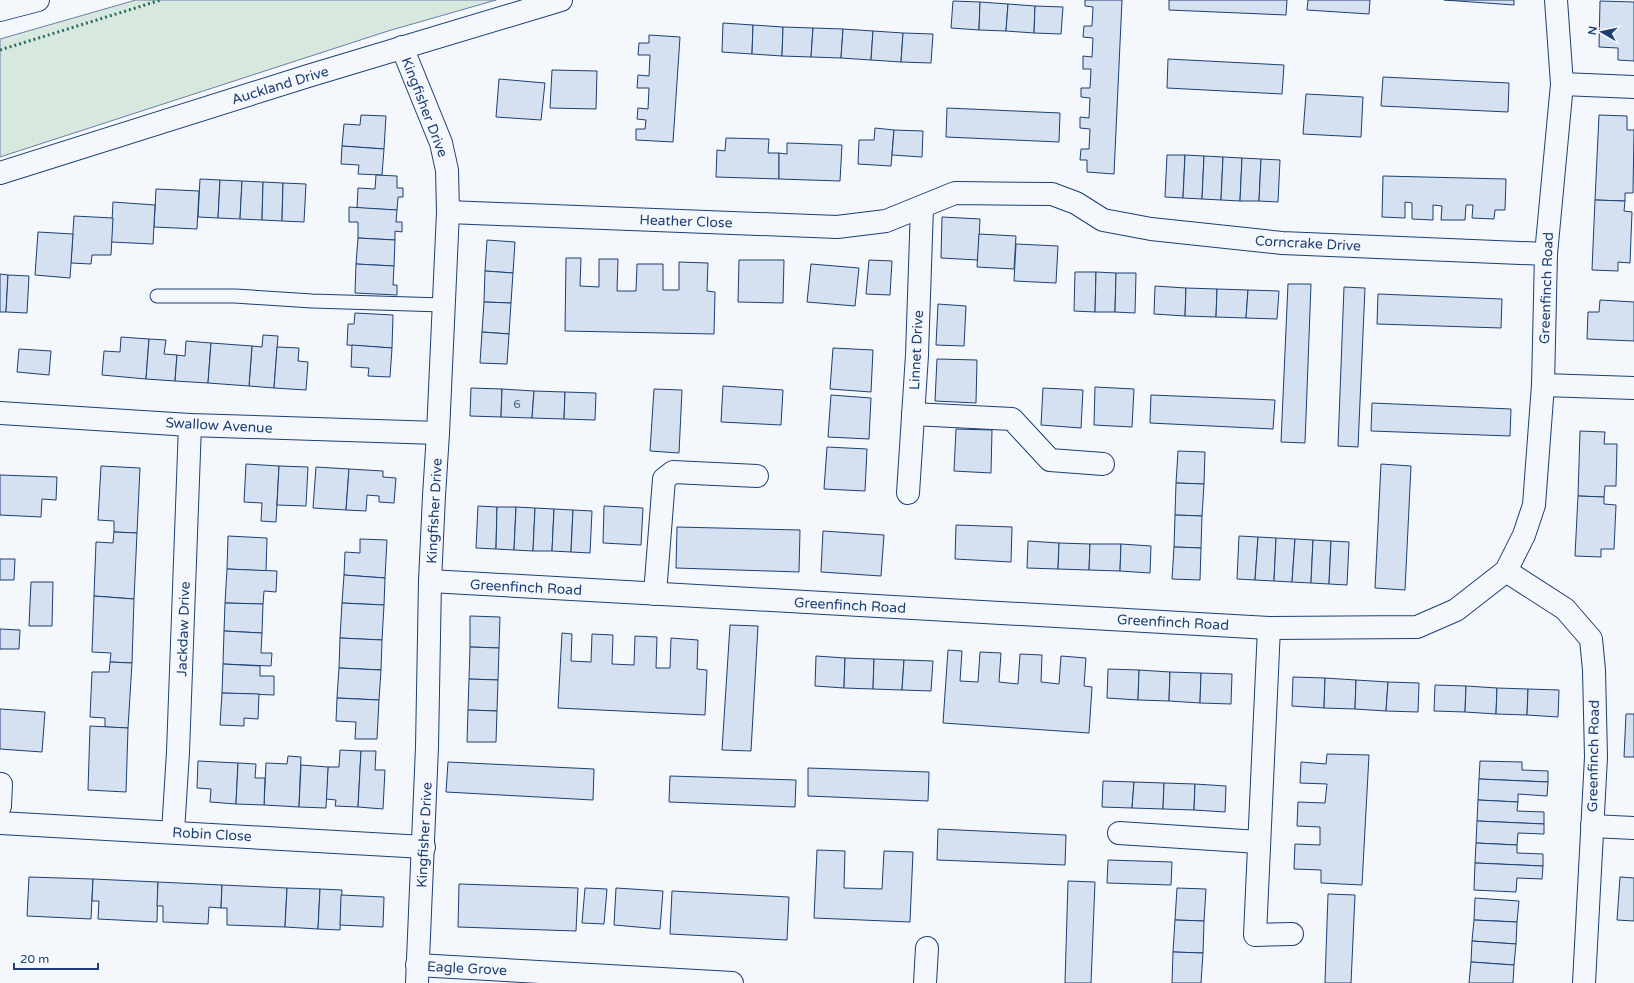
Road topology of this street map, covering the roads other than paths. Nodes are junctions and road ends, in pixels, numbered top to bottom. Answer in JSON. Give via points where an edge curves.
{"nodes":[{"id":1,"x":38,"y":0,"type":"edge"},
{"id":2,"x":561,"y":0,"type":"edge"},
{"id":3,"x":1556,"y":0,"type":"edge"},
{"id":4,"x":0,"y":10,"type":"edge"},
{"id":5,"x":402,"y":47,"type":"junction"},
{"id":6,"x":1562,"y":84,"type":"junction"},
{"id":7,"x":1634,"y":87,"type":"edge"},
{"id":8,"x":0,"y":173,"type":"edge"},
{"id":9,"x":922,"y":207,"type":"junction"},
{"id":10,"x":448,"y":212,"type":"junction"},
{"id":11,"x":1546,"y":254,"type":"junction"},
{"id":12,"x":157,"y":296,"type":"dead end"},
{"id":13,"x":443,"y":305,"type":"junction"},
{"id":14,"x":1543,"y":385,"type":"junction"},
{"id":15,"x":1634,"y":388,"type":"edge"},
{"id":16,"x":0,"y":413,"type":"edge"},
{"id":17,"x":913,"y":414,"type":"junction"},
{"id":18,"x":190,"y":425,"type":"junction"},
{"id":19,"x":438,"y":433,"type":"junction"},
{"id":20,"x":1103,"y":464,"type":"dead end"},
{"id":21,"x":757,"y":476,"type":"dead end"},
{"id":22,"x":908,"y":493,"type":"dead end"},
{"id":23,"x":1506,"y":571,"type":"junction"},
{"id":24,"x":430,"y":581,"type":"junction"},
{"id":25,"x":655,"y":594,"type":"junction"},
{"id":26,"x":1269,"y":628,"type":"junction"},
{"id":27,"x":1,"y":784,"type":"dead end"},
{"id":28,"x":0,"y":806,"type":"edge"},
{"id":29,"x":0,"y":823,"type":"edge"},
{"id":30,"x":1592,"y":826,"type":"junction"},
{"id":31,"x":1634,"y":828,"type":"edge"},
{"id":32,"x":173,"y":832,"type":"junction"},
{"id":33,"x":1119,"y":833,"type":"dead end"},
{"id":34,"x":1259,"y":842,"type":"junction"},
{"id":35,"x":424,"y":846,"type":"junction"},
{"id":36,"x":1292,"y":934,"type":"dead end"},
{"id":37,"x":927,"y":948,"type":"dead end"},
{"id":38,"x":417,"y":974,"type":"edge"},
{"id":39,"x":732,"y":983,"type":"edge"},
{"id":40,"x":925,"y":983,"type":"edge"},
{"id":41,"x":1584,"y":983,"type":"edge"}],
"edges":[{"from":1,"to":4,"type":"main road"},
{"from":2,"to":5,"type":"main road","name":"Auckland Drive"},
{"from":3,"to":6,"type":"main road","name":"Greenfinch Road"},
{"from":5,"to":8,"type":"main road","name":"Auckland Drive"},
{"from":5,"to":10,"type":"main road","name":"Kingfisher Drive","via":[[441,143],[447,170]]},
{"from":6,"to":7,"type":"main road"},
{"from":6,"to":11,"type":"main road","name":"Greenfinch Road"},
{"from":9,"to":10,"type":"main road","name":"Heather Close","via":[[886,221],[837,227]]},
{"from":9,"to":11,"type":"main road","name":"Corncrake Drive","via":[[955,193],[1052,194],[1076,203],[1103,220],[1152,229],[1282,243]]},
{"from":9,"to":17,"type":"main road","name":"Linnet Drive"},
{"from":10,"to":13,"type":"main road","name":"Kingfisher Drive"},
{"from":11,"to":14,"type":"main road","name":"Greenfinch Road"},
{"from":12,"to":13,"type":"lane","via":[[235,296]]},
{"from":13,"to":19,"type":"main road","name":"Kingfisher Drive"},
{"from":14,"to":15,"type":"main road"},
{"from":14,"to":23,"type":"main road","name":"Greenfinch Road","via":[[1534,504],[1524,535]]},
{"from":16,"to":18,"type":"main road","name":"Swallow Avenue"},
{"from":17,"to":20,"type":"main road","via":[[1012,419],[1050,460]]},
{"from":17,"to":22,"type":"main road","name":"Linnet Drive"},
{"from":18,"to":19,"type":"main road","name":"Swallow Avenue"},
{"from":18,"to":32,"type":"main road","name":"Jackdaw Drive"},
{"from":19,"to":24,"type":"main road","name":"Kingfisher Drive"},
{"from":21,"to":25,"type":"main road","via":[[673,472],[664,479]]},
{"from":23,"to":26,"type":"main road","name":"Greenfinch Road","via":[[1456,610],[1417,626]]},
{"from":23,"to":30,"type":"main road","name":"Greenfinch Road","via":[[1565,609],[1591,639],[1596,757]]},
{"from":24,"to":25,"type":"main road","name":"Greenfinch Road"},
{"from":24,"to":35,"type":"main road","name":"Kingfisher Drive"},
{"from":25,"to":26,"type":"main road","name":"Greenfinch Road"},
{"from":26,"to":34,"type":"main road"},
{"from":27,"to":28,"type":"main road"},
{"from":29,"to":32,"type":"main road","name":"Robin Close"},
{"from":30,"to":31,"type":"main road"},
{"from":30,"to":41,"type":"main road","name":"Greenfinch Road"},
{"from":32,"to":35,"type":"main road","name":"Robin Close"},
{"from":33,"to":34,"type":"main road"},
{"from":34,"to":36,"type":"main road","via":[[1256,934]]},
{"from":35,"to":38,"type":"main road","name":"Kingfisher Drive"},
{"from":37,"to":40,"type":"main road"},
{"from":38,"to":39,"type":"main road","name":"Eagle Grove"}]}
